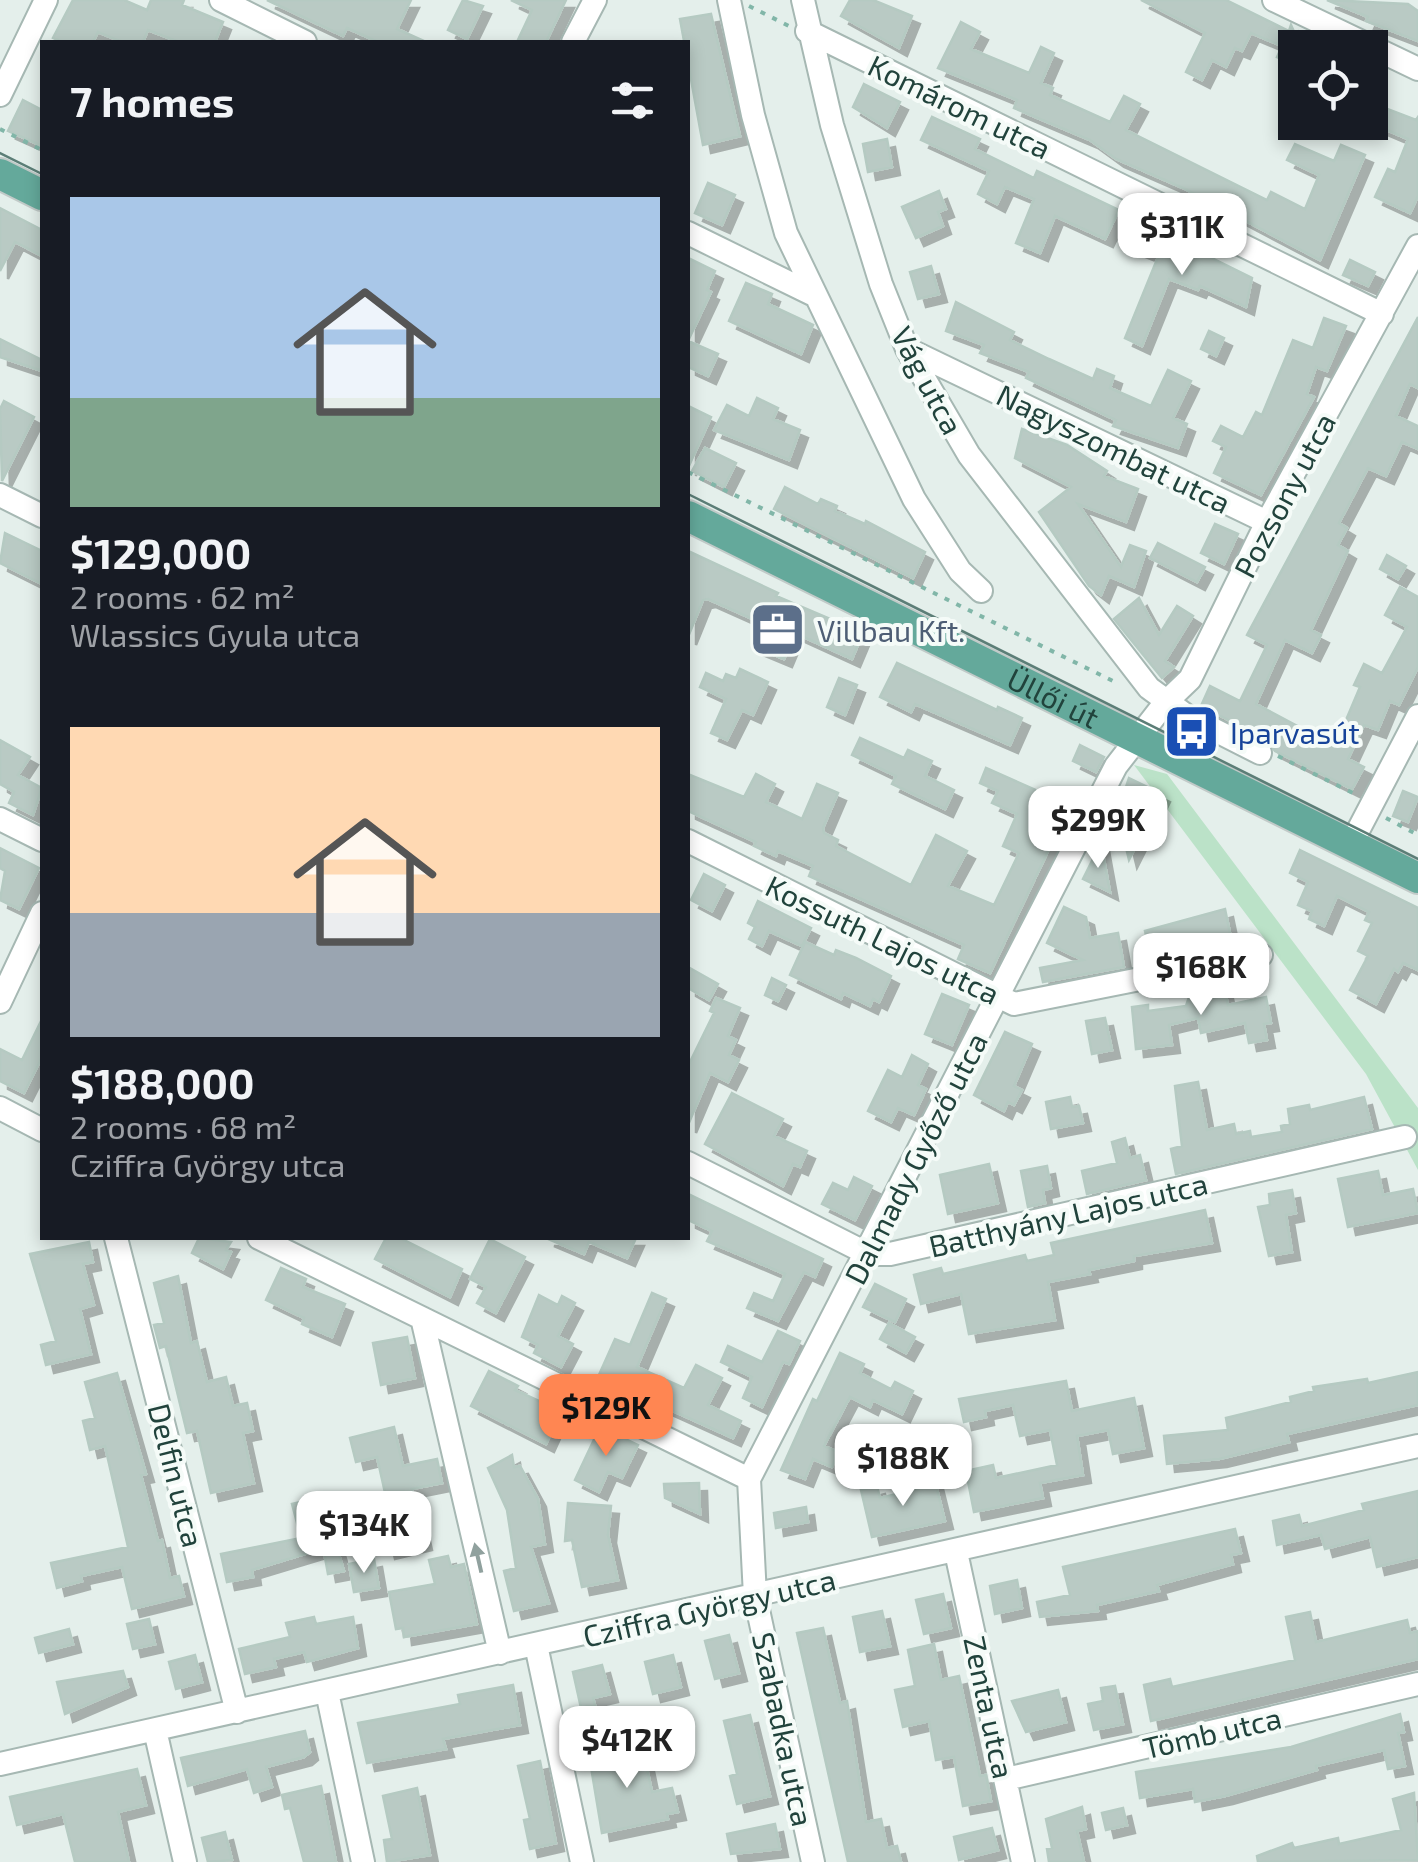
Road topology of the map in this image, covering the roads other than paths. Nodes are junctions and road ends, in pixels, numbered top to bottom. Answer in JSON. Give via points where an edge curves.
{"nodes":[{"id":1,"x":46,"y":0,"type":"edge"},
{"id":2,"x":221,"y":0,"type":"edge"},
{"id":3,"x":595,"y":0,"type":"edge"},
{"id":4,"x":729,"y":0,"type":"edge"},
{"id":5,"x":803,"y":0,"type":"edge"},
{"id":6,"x":1281,"y":2,"type":"edge"},
{"id":7,"x":807,"y":31,"type":"junction"},
{"id":8,"x":301,"y":40,"type":"edge"},
{"id":9,"x":574,"y":40,"type":"edge"},
{"id":10,"x":1418,"y":68,"type":"edge"},
{"id":11,"x":0,"y":95,"type":"edge"},
{"id":12,"x":0,"y":174,"type":"edge"},
{"id":13,"x":40,"y":194,"type":"edge"},
{"id":14,"x":690,"y":234,"type":"edge"},
{"id":15,"x":1418,"y":246,"type":"edge"},
{"id":16,"x":812,"y":294,"type":"junction"},
{"id":17,"x":1382,"y":314,"type":"junction"},
{"id":18,"x":906,"y":348,"type":"junction"},
{"id":19,"x":0,"y":495,"type":"edge"},
{"id":20,"x":40,"y":515,"type":"edge"},
{"id":21,"x":690,"y":517,"type":"edge"},
{"id":22,"x":1267,"y":522,"type":"junction"},
{"id":23,"x":982,"y":591,"type":"dead end"},
{"id":24,"x":1165,"y":703,"type":"junction"},
{"id":25,"x":1418,"y":716,"type":"edge"},
{"id":26,"x":1140,"y":737,"type":"junction"},
{"id":27,"x":1260,"y":753,"type":"road end"},
{"id":28,"x":0,"y":819,"type":"edge"},
{"id":29,"x":40,"y":839,"type":"edge"},
{"id":30,"x":690,"y":842,"type":"edge"},
{"id":31,"x":1352,"y":844,"type":"junction"},
{"id":32,"x":1418,"y":878,"type":"edge"},
{"id":33,"x":40,"y":917,"type":"edge"},
{"id":34,"x":1262,"y":955,"type":"dead end"},
{"id":35,"x":996,"y":997,"type":"junction"},
{"id":36,"x":0,"y":1002,"type":"edge"},
{"id":37,"x":0,"y":1108,"type":"edge"},
{"id":38,"x":40,"y":1129,"type":"edge"},
{"id":39,"x":1406,"y":1137,"type":"dead end"},
{"id":40,"x":690,"y":1164,"type":"edge"},
{"id":41,"x":117,"y":1240,"type":"edge"},
{"id":42,"x":263,"y":1240,"type":"edge"},
{"id":43,"x":868,"y":1254,"type":"junction"},
{"id":44,"x":422,"y":1318,"type":"junction"},
{"id":45,"x":1418,"y":1446,"type":"edge"},
{"id":46,"x":749,"y":1479,"type":"junction"},
{"id":47,"x":956,"y":1552,"type":"junction"},
{"id":48,"x":755,"y":1596,"type":"junction"},
{"id":49,"x":536,"y":1645,"type":"junction"},
{"id":50,"x":500,"y":1653,"type":"junction"},
{"id":51,"x":1418,"y":1684,"type":"edge"},
{"id":52,"x":326,"y":1692,"type":"junction"},
{"id":53,"x":237,"y":1712,"type":"junction"},
{"id":54,"x":156,"y":1730,"type":"junction"},
{"id":55,"x":0,"y":1764,"type":"edge"},
{"id":56,"x":1006,"y":1779,"type":"junction"},
{"id":57,"x":184,"y":1862,"type":"edge"},
{"id":58,"x":363,"y":1862,"type":"edge"},
{"id":59,"x":582,"y":1862,"type":"edge"},
{"id":60,"x":813,"y":1862,"type":"edge"},
{"id":61,"x":1023,"y":1862,"type":"edge"}],
"edges":[{"from":1,"to":11,"type":"street"},
{"from":2,"to":8,"type":"street"},
{"from":3,"to":9,"type":"street"},
{"from":4,"to":16,"type":"street","name":"Vág utca","via":[[786,233]]},
{"from":5,"to":7,"type":"street","name":"Vág utca"},
{"from":6,"to":10,"type":"street"},
{"from":7,"to":17,"type":"street","name":"Komárom utca"},
{"from":7,"to":18,"type":"street","name":"Vág utca","via":[[875,266]]},
{"from":12,"to":13,"type":"main road"},
{"from":14,"to":16,"type":"street"},
{"from":15,"to":17,"type":"street","name":"Pozsony utca"},
{"from":16,"to":23,"type":"street","name":"Vág utca","via":[[914,499],[960,571]]},
{"from":17,"to":22,"type":"street","name":"Pozsony utca"},
{"from":18,"to":22,"type":"street","name":"Nagyszombat utca"},
{"from":18,"to":24,"type":"street","name":"Vág utca","via":[[969,455],[1124,660]]},
{"from":19,"to":20,"type":"street"},
{"from":21,"to":26,"type":"main road","name":"Üllői út"},
{"from":22,"to":24,"type":"street","name":"Pozsony utca","via":[[1190,679]]},
{"from":24,"to":26,"type":"street","name":"Pozsony utca"},
{"from":24,"to":27,"type":"street","name":"Vág utca"},
{"from":25,"to":31,"type":"street"},
{"from":26,"to":31,"type":"main road","name":"Üllői út"},
{"from":26,"to":35,"type":"street","name":"Dalmady Győző utca","via":[[1116,766]]},
{"from":28,"to":29,"type":"street"},
{"from":30,"to":35,"type":"street","name":"Kossuth Lajos utca"},
{"from":31,"to":32,"type":"main road","name":"Üllői út"},
{"from":33,"to":36,"type":"street"},
{"from":34,"to":35,"type":"street","name":"Kossuth Lajos utca","via":[[1014,1004]]},
{"from":35,"to":43,"type":"street","name":"Dalmady Győző utca"},
{"from":37,"to":38,"type":"street"},
{"from":39,"to":43,"type":"street","name":"Batthyány Lajos utca"},
{"from":40,"to":43,"type":"street"},
{"from":41,"to":53,"type":"street","name":"Delfin utca"},
{"from":42,"to":44,"type":"street"},
{"from":43,"to":46,"type":"street","name":"Dalmady Győző utca"},
{"from":44,"to":46,"type":"street"},
{"from":50,"to":44,"type":"street","one_way":true},
{"from":45,"to":47,"type":"street","name":"Cziffra György utca"},
{"from":46,"to":48,"type":"street"},
{"from":47,"to":48,"type":"street","name":"Cziffra György utca"},
{"from":47,"to":56,"type":"street","name":"Zenta utca"},
{"from":48,"to":49,"type":"street","name":"Cziffra György utca"},
{"from":48,"to":60,"type":"street","name":"Szabadka utca"},
{"from":49,"to":50,"type":"street","name":"Cziffra György utca"},
{"from":49,"to":59,"type":"street"},
{"from":50,"to":52,"type":"street","name":"Cziffra György utca"},
{"from":51,"to":56,"type":"street","name":"Tömb utca"},
{"from":52,"to":53,"type":"street","name":"Cziffra György utca"},
{"from":52,"to":58,"type":"street"},
{"from":53,"to":54,"type":"street","name":"Cziffra György utca"},
{"from":54,"to":55,"type":"street","name":"Cziffra György utca"},
{"from":54,"to":57,"type":"street"},
{"from":56,"to":61,"type":"street","name":"Zenta utca"}]}
